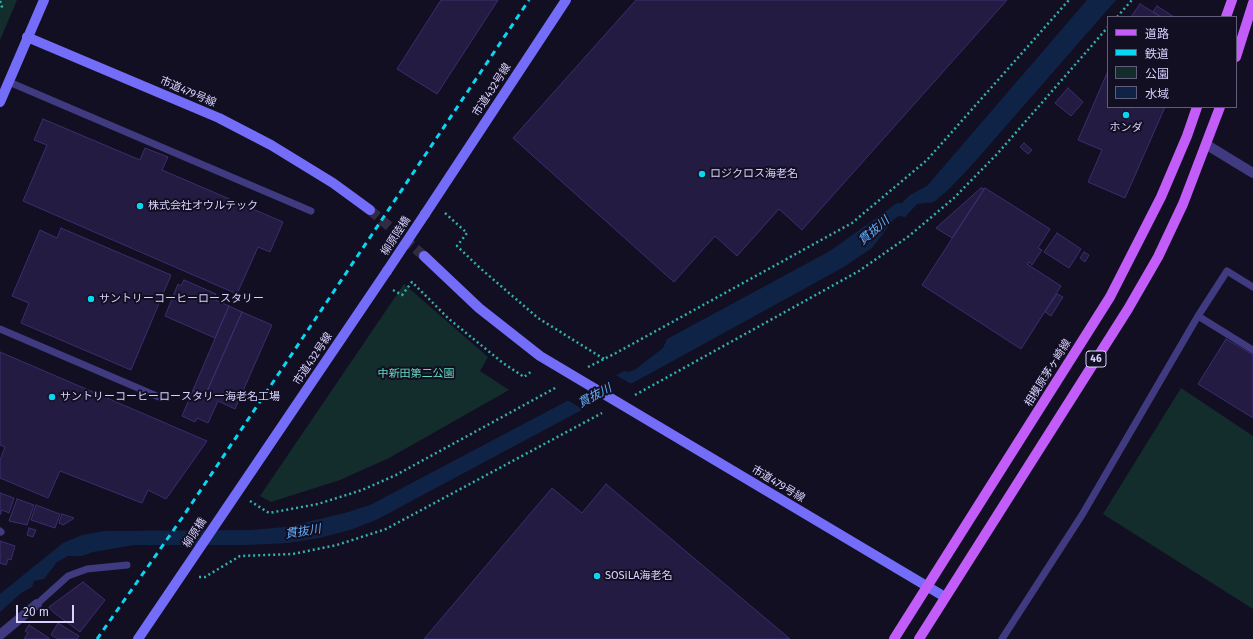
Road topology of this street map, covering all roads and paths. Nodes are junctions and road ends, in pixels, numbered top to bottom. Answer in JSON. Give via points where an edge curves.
{"nodes":[{"id":1,"x":44,"y":0,"type":"edge"},
{"id":2,"x":566,"y":0,"type":"edge"},
{"id":3,"x":1069,"y":0,"type":"edge"},
{"id":4,"x":1132,"y":0,"type":"edge"},
{"id":5,"x":1232,"y":0,"type":"edge"},
{"id":6,"x":0,"y":1,"type":"edge"},
{"id":7,"x":1253,"y":3,"type":"edge"},
{"id":8,"x":0,"y":10,"type":"edge"},
{"id":9,"x":1118,"y":16,"type":"edge"},
{"id":10,"x":1226,"y":16,"type":"edge"},
{"id":11,"x":1107,"y":28,"type":"edge"},
{"id":12,"x":27,"y":37,"type":"junction"},
{"id":13,"x":1237,"y":54,"type":"edge"},
{"id":14,"x":9,"y":82,"type":"junction"},
{"id":15,"x":0,"y":102,"type":"edge"},
{"id":16,"x":1196,"y":108,"type":"edge"},
{"id":17,"x":1220,"y":108,"type":"edge"},
{"id":18,"x":1207,"y":145,"type":"junction"},
{"id":19,"x":1253,"y":173,"type":"edge"},
{"id":20,"x":370,"y":210,"type":"tunnel mouth"},
{"id":21,"x":310,"y":211,"type":"dead end"},
{"id":22,"x":445,"y":213,"type":"dead end"},
{"id":23,"x":425,"y":214,"type":"joint"},
{"id":24,"x":424,"y":256,"type":"tunnel mouth"},
{"id":25,"x":388,"y":271,"type":"joint"},
{"id":26,"x":1253,"y":287,"type":"edge"},
{"id":27,"x":393,"y":290,"type":"dead end"},
{"id":28,"x":1198,"y":316,"type":"junction"},
{"id":29,"x":0,"y":329,"type":"edge"},
{"id":30,"x":1253,"y":350,"type":"edge"},
{"id":31,"x":604,"y":359,"type":"junction"},
{"id":32,"x":588,"y":367,"type":"dead end"},
{"id":33,"x":532,"y":371,"type":"dead end"},
{"id":34,"x":557,"y":387,"type":"dead end"},
{"id":35,"x":635,"y":395,"type":"dead end"},
{"id":36,"x":159,"y":398,"type":"dead end"},
{"id":37,"x":602,"y":413,"type":"dead end"},
{"id":38,"x":250,"y":501,"type":"dead end"},
{"id":39,"x":218,"y":520,"type":"joint"},
{"id":40,"x":127,"y":565,"type":"dead end"},
{"id":41,"x":199,"y":577,"type":"dead end"},
{"id":42,"x":928,"y":586,"type":"junction"},
{"id":43,"x":945,"y":597,"type":"junction"},
{"id":44,"x":37,"y":604,"type":"joint"},
{"id":45,"x":0,"y":636,"type":"edge"},
{"id":46,"x":3,"y":639,"type":"edge"},
{"id":47,"x":138,"y":639,"type":"edge"},
{"id":48,"x":894,"y":639,"type":"edge"},
{"id":49,"x":919,"y":639,"type":"edge"},
{"id":50,"x":1002,"y":639,"type":"edge"}],
"edges":[{"from":1,"to":12,"type":"street"},
{"from":2,"to":23,"type":"street","name":"市道432号線"},
{"from":3,"to":31,"type":"path","via":[[927,160],[852,223]]},
{"from":4,"to":9,"type":"path"},
{"from":5,"to":10,"type":"main road"},
{"from":6,"to":8,"type":"path"},
{"from":7,"to":13,"type":"main road"},
{"from":11,"to":35,"type":"path","via":[[998,153],[954,198],[909,236],[859,271]]},
{"from":12,"to":14,"type":"street"},
{"from":12,"to":20,"type":"street","name":"市道479号線","via":[[219,118],[271,145],[333,183]]},
{"from":14,"to":15,"type":"street"},
{"from":14,"to":21,"type":"lane"},
{"from":16,"to":42,"type":"main road","name":"相模原茅ヶ崎線","number":"46","via":[[1187,136],[1161,197],[1110,297]]},
{"from":17,"to":18,"type":"main road","number":"46"},
{"from":18,"to":19,"type":"street"},
{"from":18,"to":43,"type":"main road","number":"46","via":[[1158,257],[1128,309]]},
{"from":22,"to":31,"type":"path","via":[[467,233],[457,246],[480,268],[538,318]]},
{"from":23,"to":25,"type":"street","name":"柳原陸橋","bridge":true},
{"from":24,"to":42,"type":"street","name":"市道479号線","via":[[479,308],[540,356]]},
{"from":25,"to":39,"type":"street","name":"市道432号線"},
{"from":26,"to":28,"type":"lane","via":[[1227,271]]},
{"from":27,"to":33,"type":"path","via":[[402,295],[412,282],[449,319],[503,363],[524,376]]},
{"from":28,"to":30,"type":"lane"},
{"from":28,"to":50,"type":"lane","via":[[1082,516]]},
{"from":29,"to":36,"type":"lane"},
{"from":31,"to":32,"type":"path"},
{"from":34,"to":38,"type":"path","via":[[396,475],[362,490],[318,504],[268,513]]},
{"from":37,"to":41,"type":"path","via":[[386,529],[337,545],[292,554],[240,556],[205,577]]},
{"from":39,"to":47,"type":"street","name":"柳原橋"},
{"from":40,"to":44,"type":"lane","via":[[87,569],[68,576]]},
{"from":42,"to":43,"type":"street","name":"市道479号線"},
{"from":42,"to":48,"type":"main road","name":"相模原茅ヶ崎線","number":"46"},
{"from":43,"to":49,"type":"main road","number":"46"},
{"from":44,"to":45,"type":"street"},
{"from":45,"to":46,"type":"lane"}]}
